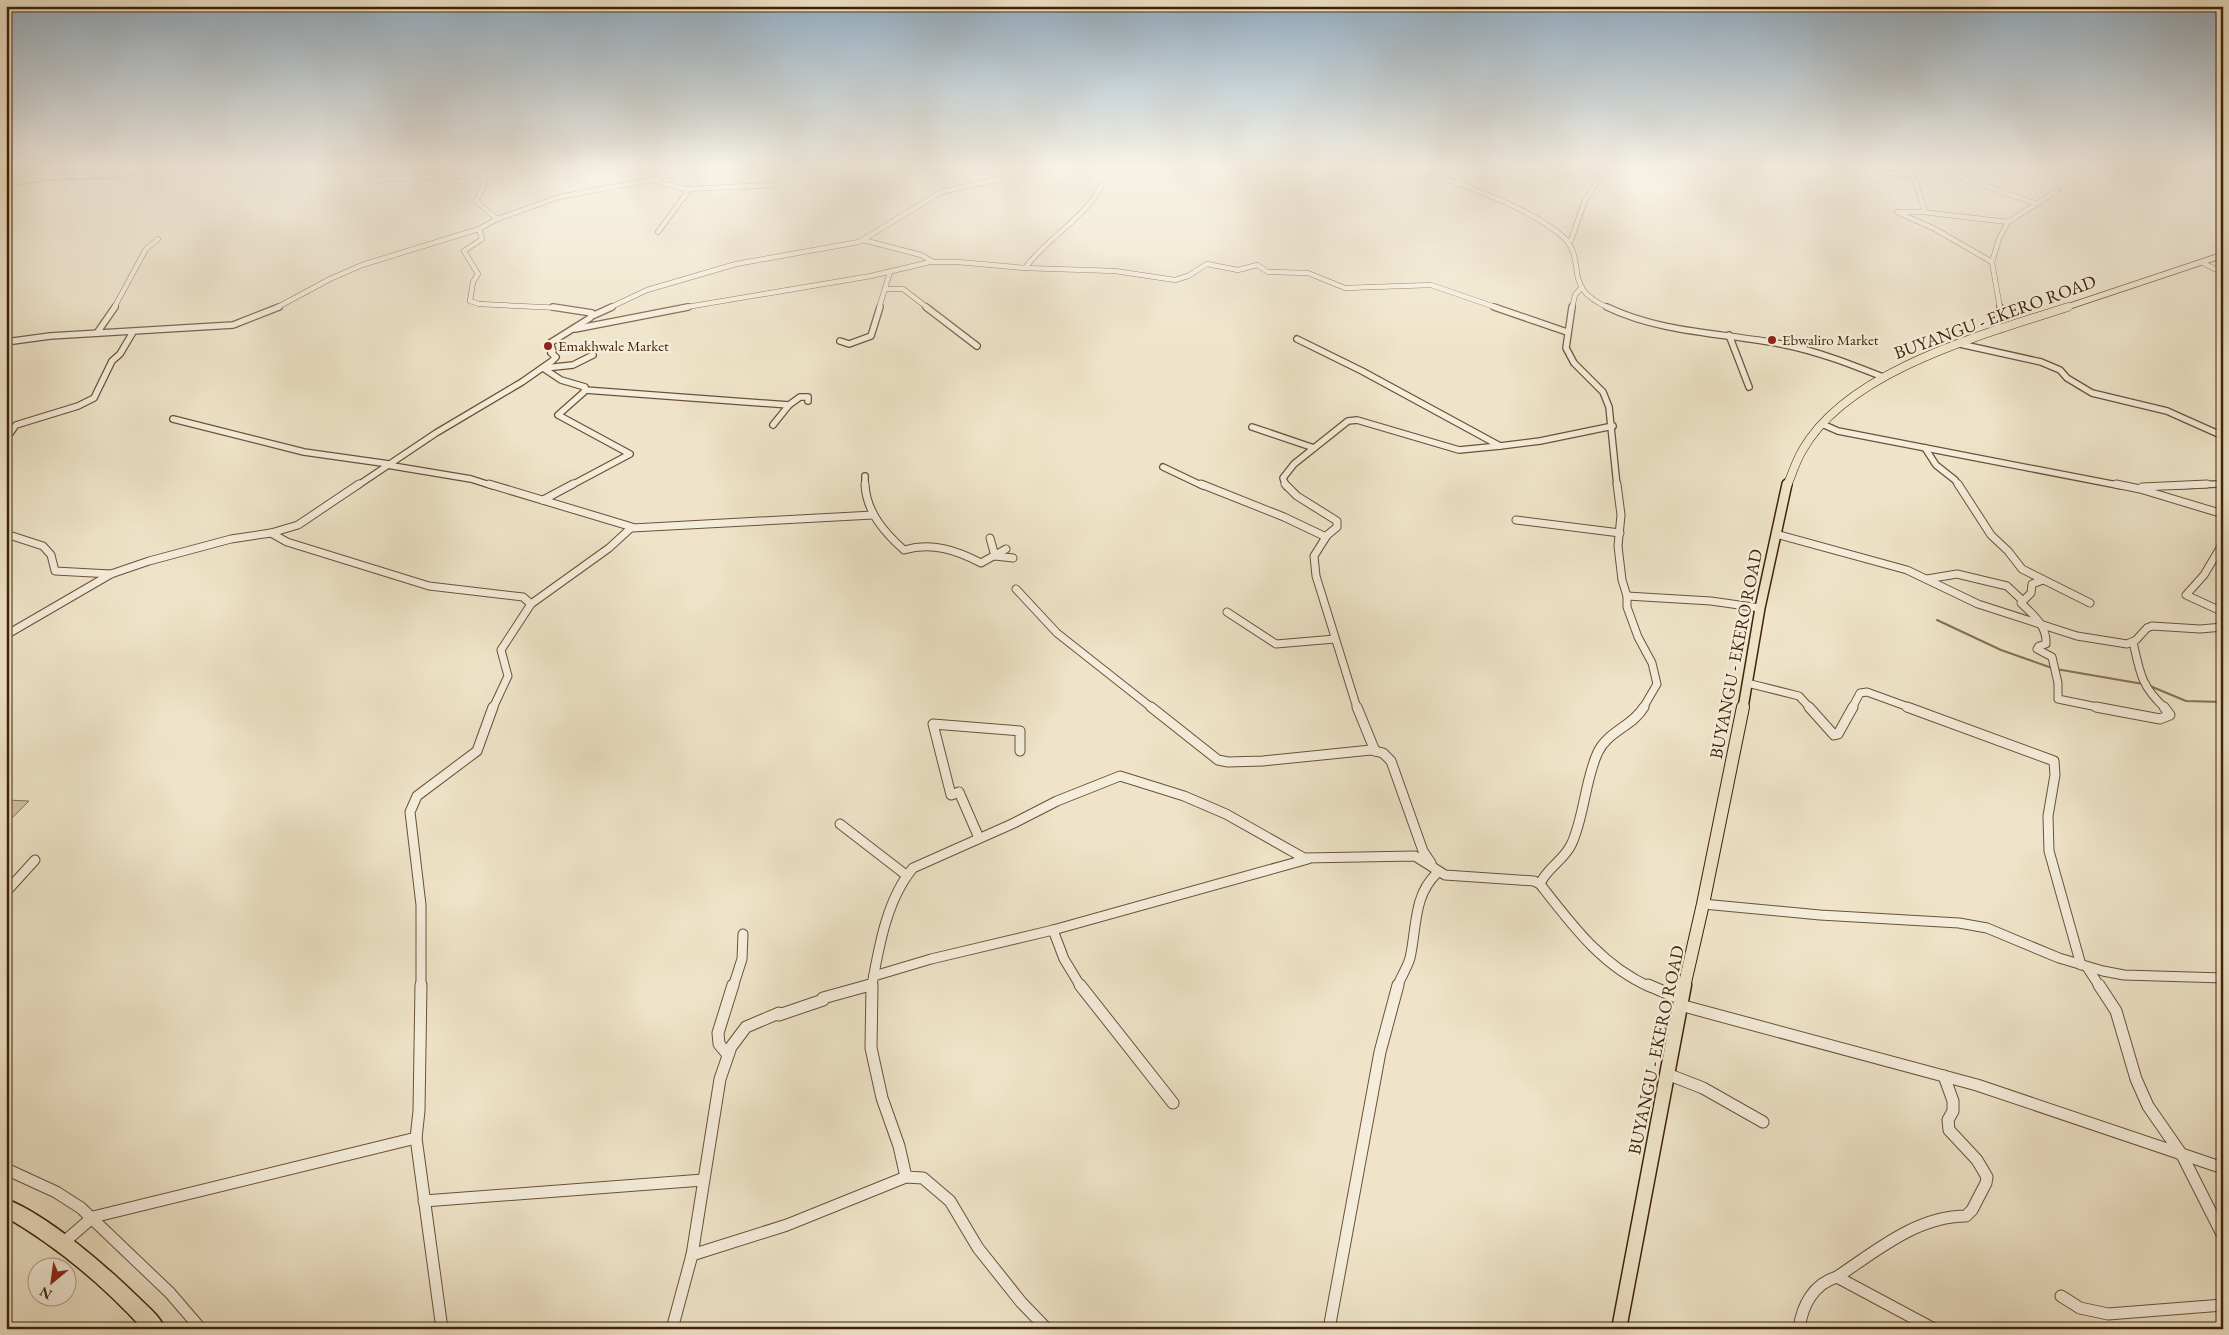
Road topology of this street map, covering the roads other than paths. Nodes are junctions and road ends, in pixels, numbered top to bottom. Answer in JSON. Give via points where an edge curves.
{"nodes":[{"id":1,"x":661,"y":228,"type":"edge"},
{"id":2,"x":882,"y":228,"type":"edge"},
{"id":3,"x":1063,"y":228,"type":"edge"},
{"id":4,"x":1549,"y":228,"type":"edge"},
{"id":5,"x":1575,"y":228,"type":"edge"},
{"id":6,"x":1931,"y":228,"type":"edge"},
{"id":7,"x":2005,"y":228,"type":"edge"},
{"id":8,"x":479,"y":229,"type":"joint"},
{"id":9,"x":658,"y":232,"type":"dead end"},
{"id":10,"x":158,"y":239,"type":"dead end"},
{"id":11,"x":863,"y":240,"type":"junction"},
{"id":12,"x":1568,"y":242,"type":"junction"},
{"id":13,"x":2223,"y":255,"type":"edge"},
{"id":14,"x":933,"y":262,"type":"junction"},
{"id":15,"x":1992,"y":262,"type":"junction"},
{"id":16,"x":2201,"y":262,"type":"junction"},
{"id":17,"x":1025,"y":268,"type":"junction"},
{"id":18,"x":890,"y":272,"type":"junction"},
{"id":19,"x":2223,"y":273,"type":"edge"},
{"id":20,"x":1582,"y":288,"type":"junction"},
{"id":21,"x":885,"y":289,"type":"junction"},
{"id":22,"x":592,"y":316,"type":"junction"},
{"id":23,"x":573,"y":329,"type":"junction"},
{"id":24,"x":2001,"y":329,"type":"junction"},
{"id":25,"x":133,"y":332,"type":"junction"},
{"id":26,"x":1567,"y":332,"type":"junction"},
{"id":27,"x":97,"y":333,"type":"junction"},
{"id":28,"x":1729,"y":336,"type":"junction"},
{"id":29,"x":1297,"y":339,"type":"dead end"},
{"id":30,"x":840,"y":341,"type":"dead end"},
{"id":31,"x":6,"y":342,"type":"edge"},
{"id":32,"x":1960,"y":344,"type":"junction"},
{"id":33,"x":978,"y":346,"type":"dead end"},
{"id":34,"x":593,"y":355,"type":"dead end"},
{"id":35,"x":543,"y":368,"type":"junction"},
{"id":36,"x":1882,"y":376,"type":"junction"},
{"id":37,"x":1749,"y":387,"type":"dead end"},
{"id":38,"x":585,"y":390,"type":"junction"},
{"id":39,"x":808,"y":400,"type":"dead end"},
{"id":40,"x":789,"y":405,"type":"junction"},
{"id":41,"x":172,"y":419,"type":"dead end"},
{"id":42,"x":1822,"y":424,"type":"junction"},
{"id":43,"x":773,"y":425,"type":"dead end"},
{"id":44,"x":1613,"y":426,"type":"junction"},
{"id":45,"x":1252,"y":427,"type":"dead end"},
{"id":46,"x":2223,"y":436,"type":"edge"},
{"id":47,"x":6,"y":439,"type":"edge"},
{"id":48,"x":1500,"y":446,"type":"junction"},
{"id":49,"x":1314,"y":448,"type":"junction"},
{"id":50,"x":1925,"y":448,"type":"junction"},
{"id":51,"x":388,"y":465,"type":"junction"},
{"id":52,"x":1163,"y":467,"type":"dead end"},
{"id":53,"x":865,"y":476,"type":"dead end"},
{"id":54,"x":2217,"y":484,"type":"dead end"},
{"id":55,"x":2137,"y":488,"type":"junction"},
{"id":56,"x":542,"y":500,"type":"junction"},
{"id":57,"x":2223,"y":514,"type":"edge"},
{"id":58,"x":873,"y":515,"type":"junction"},
{"id":59,"x":1516,"y":520,"type":"dead end"},
{"id":60,"x":632,"y":528,"type":"junction"},
{"id":61,"x":271,"y":533,"type":"junction"},
{"id":62,"x":1620,"y":533,"type":"junction"},
{"id":63,"x":6,"y":534,"type":"edge"},
{"id":64,"x":1776,"y":534,"type":"junction"},
{"id":65,"x":1325,"y":536,"type":"junction"},
{"id":66,"x":990,"y":538,"type":"dead end"},
{"id":67,"x":2223,"y":543,"type":"edge"},
{"id":68,"x":1006,"y":549,"type":"dead end"},
{"id":69,"x":996,"y":556,"type":"junction"},
{"id":70,"x":1013,"y":558,"type":"dead end"},
{"id":71,"x":112,"y":574,"type":"junction"},
{"id":72,"x":1925,"y":579,"type":"junction"},
{"id":73,"x":2043,"y":580,"type":"junction"},
{"id":74,"x":1016,"y":589,"type":"dead end"},
{"id":75,"x":1627,"y":596,"type":"junction"},
{"id":76,"x":2022,"y":600,"type":"junction"},
{"id":77,"x":2090,"y":603,"type":"dead end"},
{"id":78,"x":531,"y":604,"type":"junction"},
{"id":79,"x":1760,"y":608,"type":"junction"},
{"id":80,"x":1227,"y":612,"type":"dead end"},
{"id":81,"x":2223,"y":612,"type":"edge"},
{"id":82,"x":2042,"y":624,"type":"junction"},
{"id":83,"x":2223,"y":627,"type":"edge"},
{"id":84,"x":6,"y":635,"type":"edge"},
{"id":85,"x":1335,"y":639,"type":"junction"},
{"id":86,"x":2133,"y":642,"type":"junction"},
{"id":87,"x":1747,"y":683,"type":"junction"},
{"id":88,"x":1375,"y":750,"type":"junction"},
{"id":89,"x":1020,"y":751,"type":"dead end"},
{"id":90,"x":840,"y":824,"type":"dead end"},
{"id":91,"x":979,"y":838,"type":"junction"},
{"id":92,"x":1308,"y":859,"type":"junction"},
{"id":93,"x":35,"y":860,"type":"dead end"},
{"id":94,"x":1437,"y":873,"type":"junction"},
{"id":95,"x":906,"y":875,"type":"junction"},
{"id":96,"x":1540,"y":884,"type":"junction"},
{"id":97,"x":6,"y":892,"type":"edge"},
{"id":98,"x":1703,"y":904,"type":"junction"},
{"id":99,"x":1053,"y":930,"type":"junction"},
{"id":100,"x":743,"y":934,"type":"dead end"},
{"id":101,"x":2084,"y":966,"type":"junction"},
{"id":102,"x":2223,"y":978,"type":"edge"},
{"id":103,"x":873,"y":980,"type":"junction"},
{"id":104,"x":1680,"y":1002,"type":"junction"},
{"id":105,"x":728,"y":1055,"type":"junction"},
{"id":106,"x":1667,"y":1074,"type":"junction"},
{"id":107,"x":1944,"y":1076,"type":"junction"},
{"id":108,"x":1174,"y":1103,"type":"dead end"},
{"id":109,"x":1763,"y":1122,"type":"dead end"},
{"id":110,"x":416,"y":1138,"type":"junction"},
{"id":111,"x":2182,"y":1155,"type":"junction"},
{"id":112,"x":2223,"y":1168,"type":"edge"},
{"id":113,"x":6,"y":1169,"type":"edge"},
{"id":114,"x":906,"y":1176,"type":"junction"},
{"id":115,"x":703,"y":1180,"type":"junction"},
{"id":116,"x":424,"y":1201,"type":"junction"},
{"id":117,"x":6,"y":1207,"type":"edge"},
{"id":118,"x":92,"y":1217,"type":"junction"},
{"id":119,"x":2223,"y":1236,"type":"edge"},
{"id":120,"x":61,"y":1244,"type":"junction"},
{"id":121,"x":692,"y":1255,"type":"junction"},
{"id":122,"x":1837,"y":1277,"type":"junction"},
{"id":123,"x":2061,"y":1296,"type":"dead end"},
{"id":124,"x":2223,"y":1305,"type":"edge"},
{"id":125,"x":156,"y":1329,"type":"edge"},
{"id":126,"x":201,"y":1329,"type":"edge"},
{"id":127,"x":442,"y":1329,"type":"edge"},
{"id":128,"x":672,"y":1329,"type":"edge"},
{"id":129,"x":1047,"y":1329,"type":"edge"},
{"id":130,"x":1329,"y":1329,"type":"edge"},
{"id":131,"x":1618,"y":1329,"type":"edge"},
{"id":132,"x":1799,"y":1329,"type":"edge"},
{"id":133,"x":1934,"y":1329,"type":"edge"}],
"edges":[{"from":1,"to":9,"type":"street"},
{"from":2,"to":11,"type":"street"},
{"from":3,"to":17,"type":"street"},
{"from":4,"to":12,"type":"street"},
{"from":5,"to":12,"type":"street"},
{"from":6,"to":15,"type":"street"},
{"from":7,"to":15,"type":"street"},
{"from":8,"to":22,"type":"street","via":[[482,239],[463,252],[478,274],[472,303],[565,308],[589,312]]},
{"from":8,"to":25,"type":"street","via":[[355,268],[280,307],[240,323]]},
{"from":10,"to":27,"type":"street","via":[[146,248],[118,303]]},
{"from":11,"to":14,"type":"street","via":[[925,256]]},
{"from":11,"to":22,"type":"street","via":[[736,264],[647,290]]},
{"from":12,"to":20,"type":"street","via":[[1577,260]]},
{"from":13,"to":16,"type":"main road","name":"BUYANGU - EKERO ROAD"},
{"from":14,"to":17,"type":"street"},
{"from":14,"to":18,"type":"street"},
{"from":15,"to":24,"type":"street","via":[[2001,313],[1997,326]]},
{"from":16,"to":19,"type":"street"},
{"from":16,"to":24,"type":"main road","name":"BUYANGU - EKERO ROAD"},
{"from":17,"to":26,"type":"street","via":[[1110,271],[1175,280],[1207,264],[1241,270],[1253,265],[1268,272],[1308,273],[1345,288],[1425,285]]},
{"from":18,"to":21,"type":"street"},
{"from":18,"to":23,"type":"street","via":[[725,299]]},
{"from":20,"to":26,"type":"street","via":[[1575,295]]},
{"from":20,"to":28,"type":"street","via":[[1596,301],[1627,315]]},
{"from":21,"to":30,"type":"street","via":[[871,336],[849,344]]},
{"from":21,"to":33,"type":"street","via":[[903,289]]},
{"from":22,"to":23,"type":"street"},
{"from":23,"to":35,"type":"street","via":[[550,343],[551,354],[556,357]]},
{"from":24,"to":32,"type":"main road","name":"BUYANGU - EKERO ROAD"},
{"from":25,"to":27,"type":"street"},
{"from":25,"to":47,"type":"street","via":[[112,361],[94,398],[83,405],[16,424]]},
{"from":26,"to":44,"type":"street","via":[[1568,351],[1581,371],[1606,396]]},
{"from":27,"to":31,"type":"street"},
{"from":28,"to":36,"type":"street","via":[[1811,351]]},
{"from":28,"to":37,"type":"street"},
{"from":29,"to":48,"type":"street"},
{"from":32,"to":36,"type":"main road","name":"BUYANGU - EKERO ROAD"},
{"from":32,"to":46,"type":"street","via":[[2041,362],[2060,370],[2092,393],[2167,411]]},
{"from":34,"to":35,"type":"street","via":[[573,366]]},
{"from":35,"to":38,"type":"street","via":[[561,380],[584,385]]},
{"from":35,"to":51,"type":"street"},
{"from":36,"to":42,"type":"main road","name":"BUYANGU - EKERO ROAD"},
{"from":38,"to":40,"type":"street"},
{"from":38,"to":56,"type":"street","via":[[558,415],[630,454]]},
{"from":39,"to":40,"type":"street","via":[[808,397],[800,397]]},
{"from":40,"to":43,"type":"street"},
{"from":41,"to":51,"type":"street","via":[[304,452]]},
{"from":42,"to":50,"type":"street","via":[[1838,431]]},
{"from":42,"to":64,"type":"main road","name":"BUYANGU - EKERO ROAD","via":[[1795,464],[1784,492]]},
{"from":44,"to":48,"type":"street"},
{"from":44,"to":62,"type":"street","via":[[1614,466],[1622,515]]},
{"from":45,"to":49,"type":"street"},
{"from":48,"to":49,"type":"street","via":[[1459,450],[1351,419]]},
{"from":49,"to":65,"type":"street","via":[[1289,470],[1283,480],[1296,495],[1337,521],[1337,527]]},
{"from":50,"to":55,"type":"street"},
{"from":50,"to":73,"type":"street","via":[[1936,465],[1954,480],[1975,514],[2022,569]]},
{"from":51,"to":56,"type":"street","via":[[461,477]]},
{"from":51,"to":61,"type":"street","via":[[298,525]]},
{"from":52,"to":65,"type":"street"},
{"from":53,"to":58,"type":"street","via":[[864,491]]},
{"from":54,"to":55,"type":"street"},
{"from":55,"to":57,"type":"street"},
{"from":56,"to":60,"type":"street"},
{"from":58,"to":60,"type":"street"},
{"from":58,"to":69,"type":"street","via":[[904,550],[910,547],[943,547],[959,551],[981,563]]},
{"from":59,"to":62,"type":"street"},
{"from":60,"to":78,"type":"street"},
{"from":61,"to":71,"type":"street","via":[[231,539]]},
{"from":61,"to":78,"type":"street","via":[[287,542],[392,576],[429,586],[514,595]]},
{"from":62,"to":75,"type":"street","via":[[1618,546]]},
{"from":63,"to":71,"type":"street","via":[[45,549],[51,555],[55,571]]},
{"from":64,"to":72,"type":"street","via":[[1907,570]]},
{"from":64,"to":79,"type":"main road","name":"BUYANGU - EKERO ROAD"},
{"from":65,"to":85,"type":"street","via":[[1325,541],[1314,555],[1314,564]]},
{"from":66,"to":69,"type":"street"},
{"from":67,"to":81,"type":"street","via":[[2204,575],[2186,595]]},
{"from":68,"to":69,"type":"street"},
{"from":69,"to":70,"type":"street"},
{"from":71,"to":84,"type":"street"},
{"from":72,"to":76,"type":"street","via":[[1957,574],[2007,586]]},
{"from":72,"to":82,"type":"street","via":[[1978,604]]},
{"from":73,"to":76,"type":"street","via":[[2032,584],[2031,593]]},
{"from":73,"to":77,"type":"street"},
{"from":74,"to":88,"type":"street","via":[[1057,633],[1218,760],[1263,761]]},
{"from":75,"to":79,"type":"street","via":[[1711,601]]},
{"from":75,"to":96,"type":"street","via":[[1627,607],[1652,663],[1657,684],[1638,718],[1611,735],[1598,752],[1571,845],[1558,864],[1543,876]]},
{"from":76,"to":82,"type":"street"},
{"from":78,"to":110,"type":"street","via":[[501,650],[508,670],[507,682],[492,710],[477,751],[417,796],[410,812],[422,955]]},
{"from":79,"to":87,"type":"main road","name":"BUYANGU - EKERO ROAD"},
{"from":80,"to":85,"type":"street","via":[[1276,644]]},
{"from":82,"to":86,"type":"street","via":[[2090,639],[2119,644]]},
{"from":82,"to":86,"type":"street","via":[[2046,644],[2036,649],[2052,657],[2058,698],[2149,718],[2167,718],[2170,715],[2167,708],[2146,688]]},
{"from":83,"to":86,"type":"street","via":[[2209,630],[2152,626]]},
{"from":85,"to":88,"type":"street","via":[[1357,708]]},
{"from":87,"to":98,"type":"main road","name":"BUYANGU - EKERO ROAD"},
{"from":87,"to":101,"type":"street","via":[[1800,696],[1834,735],[1838,734],[1860,693],[1864,692],[2054,761],[2049,843],[2055,878]]},
{"from":88,"to":94,"type":"street","via":[[1391,761],[1423,851]]},
{"from":89,"to":91,"type":"street","via":[[1020,731],[933,724],[951,795],[959,792]]},
{"from":90,"to":95,"type":"street"},
{"from":91,"to":92,"type":"street","via":[[1120,776],[1184,796],[1226,814]]},
{"from":91,"to":95,"type":"street","via":[[916,865]]},
{"from":92,"to":94,"type":"street","via":[[1415,856]]},
{"from":92,"to":99,"type":"street"},
{"from":93,"to":97,"type":"street"},
{"from":94,"to":96,"type":"street","via":[[1465,878],[1530,880]]},
{"from":94,"to":130,"type":"street","via":[[1422,892],[1410,958],[1394,996],[1380,1051]]},
{"from":95,"to":103,"type":"street","via":[[889,919]]},
{"from":96,"to":104,"type":"street","via":[[1588,941],[1617,969]]},
{"from":98,"to":101,"type":"street","via":[[1959,923],[1987,928]]},
{"from":98,"to":104,"type":"main road","name":"BUYANGU - EKERO ROAD"},
{"from":99,"to":103,"type":"street","via":[[940,956]]},
{"from":99,"to":108,"type":"street","via":[[1067,964],[1086,992]]},
{"from":100,"to":105,"type":"street","via":[[742,959],[718,1032],[719,1044]]},
{"from":101,"to":102,"type":"street","via":[[2124,975]]},
{"from":101,"to":111,"type":"street","via":[[2116,1010],[2136,1079],[2148,1106]]},
{"from":103,"to":105,"type":"street","via":[[751,1024],[736,1038]]},
{"from":103,"to":114,"type":"street","via":[[871,1048],[882,1098]]},
{"from":104,"to":106,"type":"main road","name":"BUYANGU - EKERO ROAD"},
{"from":104,"to":107,"type":"street"},
{"from":105,"to":115,"type":"street","via":[[720,1079]]},
{"from":106,"to":109,"type":"street","via":[[1703,1088]]},
{"from":106,"to":131,"type":"main road","name":"BUYANGU - EKERO ROAD"},
{"from":107,"to":111,"type":"street"},
{"from":107,"to":122,"type":"street","via":[[1954,1111],[1948,1120],[1949,1130],[1977,1160],[1987,1177],[1972,1210],[1966,1216],[1948,1216],[1908,1230]]},
{"from":110,"to":116,"type":"street"},
{"from":110,"to":118,"type":"street"},
{"from":111,"to":112,"type":"street"},
{"from":111,"to":119,"type":"street"},
{"from":113,"to":118,"type":"street","via":[[58,1195]]},
{"from":114,"to":121,"type":"street","via":[[787,1225]]},
{"from":114,"to":129,"type":"street","via":[[923,1178],[950,1201],[978,1248]]},
{"from":115,"to":116,"type":"street"},
{"from":115,"to":121,"type":"street"},
{"from":116,"to":127,"type":"street"},
{"from":117,"to":120,"type":"highway"},
{"from":118,"to":120,"type":"street"},
{"from":118,"to":126,"type":"street","via":[[170,1293]]},
{"from":120,"to":125,"type":"highway"},
{"from":121,"to":128,"type":"street"},
{"from":122,"to":132,"type":"street","via":[[1825,1282],[1812,1295],[1802,1309]]},
{"from":122,"to":133,"type":"street"},
{"from":123,"to":124,"type":"street","via":[[2080,1308],[2108,1314]]}]}
